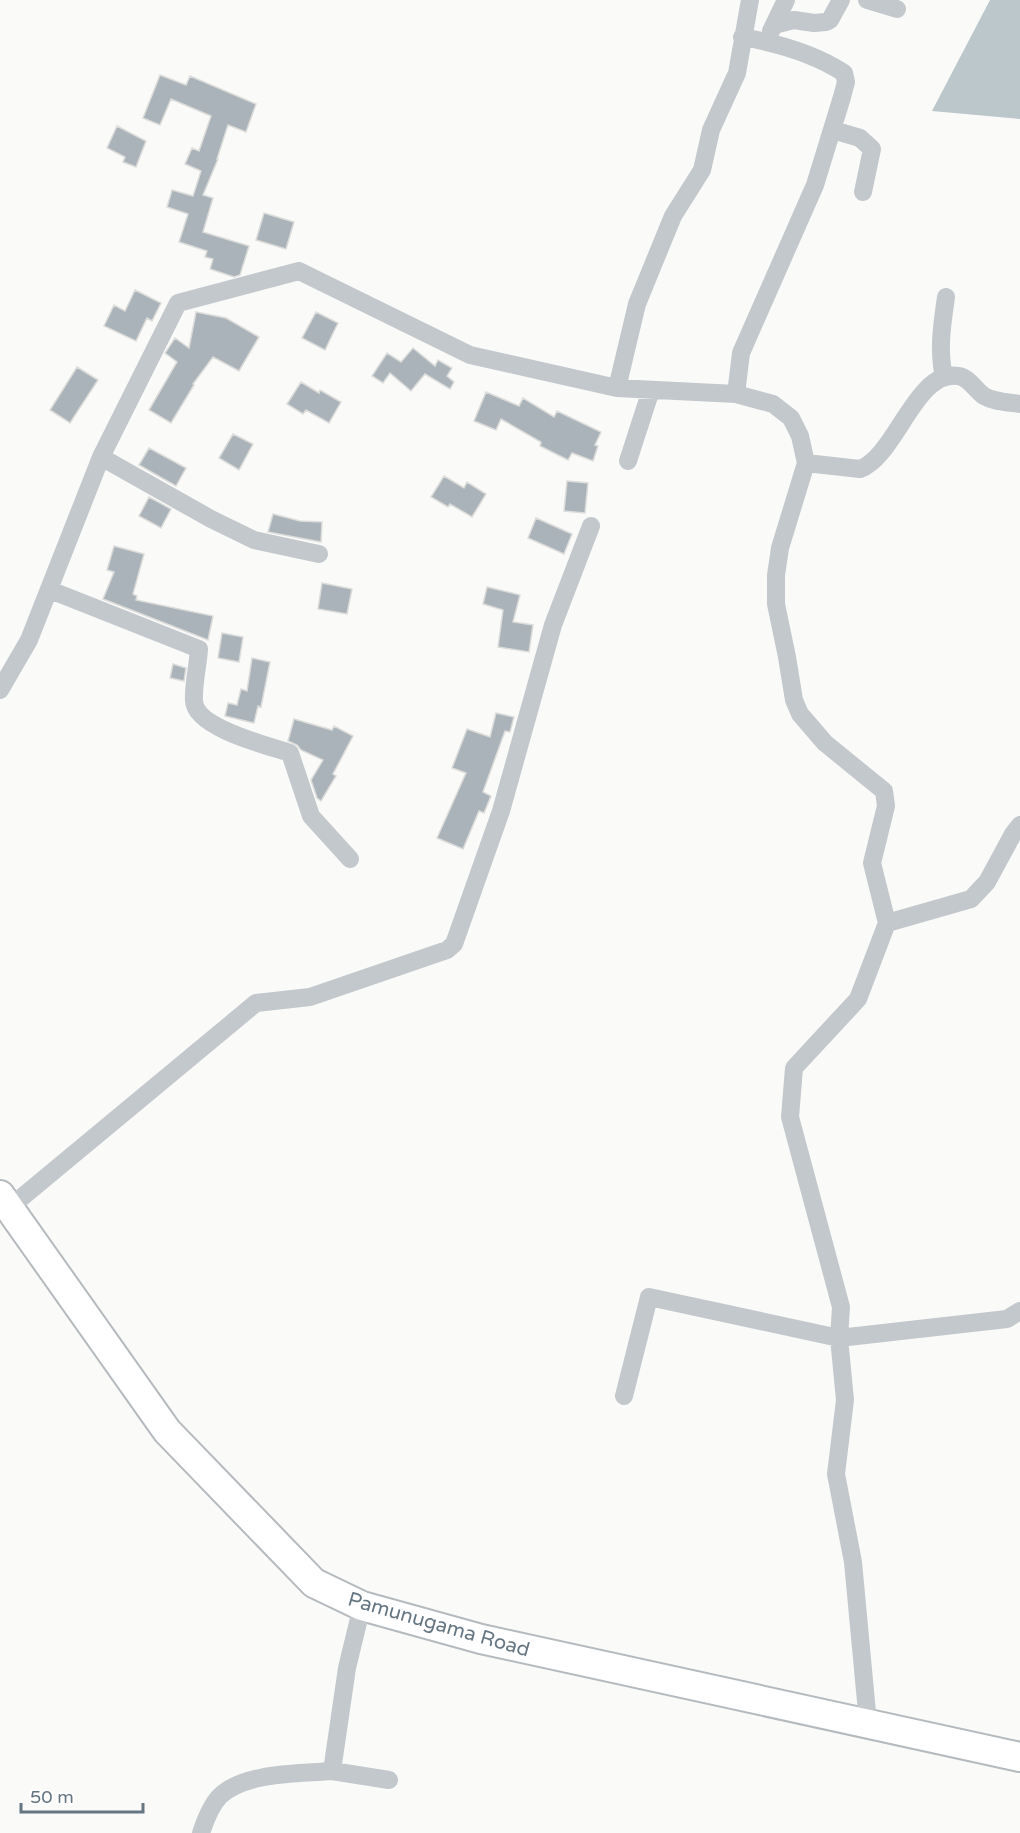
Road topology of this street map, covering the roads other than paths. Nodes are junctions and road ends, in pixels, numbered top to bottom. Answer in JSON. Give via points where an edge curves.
{"nodes":[{"id":1,"x":750,"y":0,"type":"edge"},
{"id":2,"x":786,"y":0,"type":"edge"},
{"id":3,"x":842,"y":0,"type":"edge"},
{"id":4,"x":867,"y":0,"type":"edge"},
{"id":5,"x":897,"y":9,"type":"dead end"},
{"id":6,"x":770,"y":33,"type":"junction"},
{"id":7,"x":742,"y":37,"type":"junction"},
{"id":8,"x":833,"y":130,"type":"junction"},
{"id":9,"x":863,"y":192,"type":"dead end"},
{"id":10,"x":946,"y":297,"type":"dead end"},
{"id":11,"x":944,"y":377,"type":"junction"},
{"id":12,"x":617,"y":388,"type":"junction"},
{"id":13,"x":651,"y":390,"type":"junction"},
{"id":14,"x":736,"y":394,"type":"junction"},
{"id":15,"x":1020,"y":404,"type":"edge"},
{"id":16,"x":101,"y":457,"type":"junction"},
{"id":17,"x":628,"y":461,"type":"dead end"},
{"id":18,"x":806,"y":463,"type":"junction"},
{"id":19,"x":591,"y":526,"type":"dead end"},
{"id":20,"x":319,"y":554,"type":"dead end"},
{"id":21,"x":50,"y":590,"type":"junction"},
{"id":22,"x":0,"y":690,"type":"edge"},
{"id":23,"x":1020,"y":825,"type":"edge"},
{"id":24,"x":350,"y":858,"type":"dead end"},
{"id":25,"x":887,"y":923,"type":"junction"},
{"id":26,"x":4,"y":1202,"type":"edge"},
{"id":27,"x":1020,"y":1311,"type":"edge"},
{"id":28,"x":839,"y":1338,"type":"junction"},
{"id":29,"x":624,"y":1396,"type":"dead end"},
{"id":30,"x":362,"y":1606,"type":"junction"},
{"id":31,"x":868,"y":1723,"type":"junction"},
{"id":32,"x":1020,"y":1756,"type":"edge"},
{"id":33,"x":332,"y":1771,"type":"junction"},
{"id":34,"x":389,"y":1780,"type":"dead end"},
{"id":35,"x":201,"y":1833,"type":"edge"}],
"edges":[{"from":1,"to":7,"type":"street"},
{"from":2,"to":6,"type":"street"},
{"from":3,"to":6,"type":"street","via":[[826,22],[794,20]]},
{"from":4,"to":5,"type":"street"},
{"from":6,"to":7,"type":"street"},
{"from":6,"to":8,"type":"street","via":[[844,73],[846,82]]},
{"from":7,"to":12,"type":"street","via":[[737,73],[711,130],[702,170],[673,216],[637,304]]},
{"from":8,"to":9,"type":"street","via":[[860,138],[872,149]]},
{"from":8,"to":14,"type":"street","via":[[815,185],[741,353]]},
{"from":10,"to":11,"type":"street","via":[[940,340]]},
{"from":11,"to":15,"type":"street","via":[[957,375],[996,401]]},
{"from":11,"to":18,"type":"street","via":[[922,394],[868,466],[860,469]]},
{"from":12,"to":13,"type":"street"},
{"from":12,"to":16,"type":"street","via":[[470,355],[299,271],[178,303]]},
{"from":13,"to":14,"type":"street"},
{"from":13,"to":17,"type":"street"},
{"from":14,"to":18,"type":"street","via":[[773,404],[790,418],[800,436]]},
{"from":16,"to":20,"type":"street","via":[[254,540]]},
{"from":16,"to":21,"type":"street"},
{"from":18,"to":25,"type":"street","via":[[780,548],[776,604],[800,714],[825,743],[884,791],[886,806],[872,863]]},
{"from":19,"to":26,"type":"street","via":[[553,625],[501,811],[454,944],[447,950],[310,997],[256,1003]]},
{"from":21,"to":22,"type":"street","via":[[29,640]]},
{"from":21,"to":24,"type":"street","via":[[200,649],[194,703],[198,712],[221,730],[290,753],[311,816]]},
{"from":23,"to":25,"type":"street","via":[[987,882],[971,899]]},
{"from":25,"to":28,"type":"street","via":[[858,999],[794,1068],[790,1117],[841,1307]]},
{"from":26,"to":30,"type":"main road","name":"Pamunugama Road","via":[[167,1431],[314,1583]]},
{"from":27,"to":28,"type":"street","via":[[1007,1319]]},
{"from":28,"to":29,"type":"street","via":[[649,1297]]},
{"from":28,"to":31,"type":"street","via":[[845,1400],[836,1474],[853,1562]]},
{"from":30,"to":31,"type":"main road","name":"Pamunugama Road","via":[[481,1639]]},
{"from":30,"to":33,"type":"street","via":[[347,1668]]},
{"from":31,"to":32,"type":"main road","name":"Pamunugama Road"},
{"from":33,"to":34,"type":"street"},
{"from":33,"to":35,"type":"street","via":[[264,1777],[236,1785],[219,1797]]}]}
